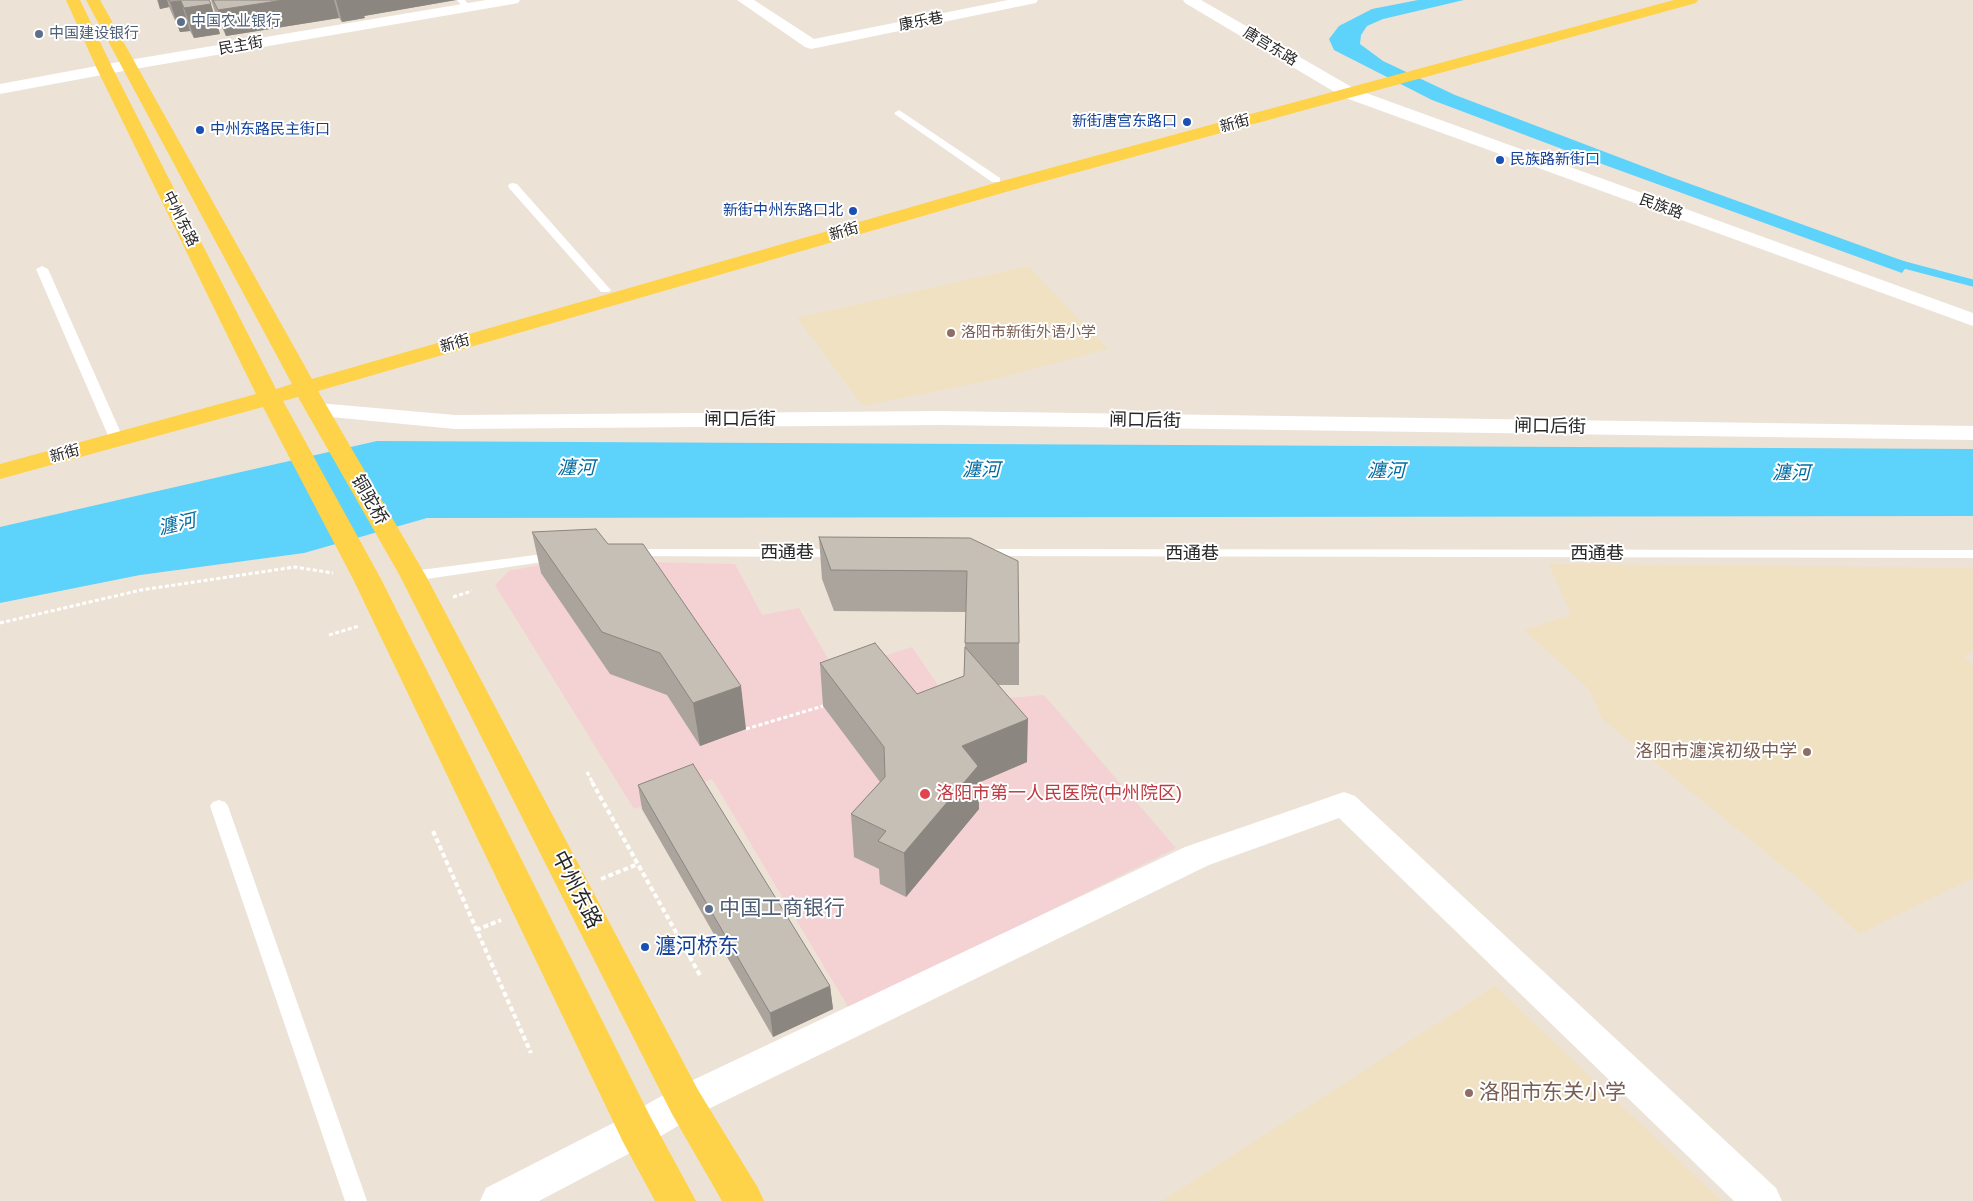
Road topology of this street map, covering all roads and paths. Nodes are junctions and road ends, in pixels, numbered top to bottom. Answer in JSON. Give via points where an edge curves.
{"nodes":[{"id":1,"x":73,"y":0,"type":"edge"},
{"id":2,"x":93,"y":0,"type":"edge"},
{"id":3,"x":513,"y":0,"type":"edge"},
{"id":4,"x":744,"y":0,"type":"edge"},
{"id":5,"x":1031,"y":0,"type":"edge"},
{"id":6,"x":1190,"y":0,"type":"edge"},
{"id":7,"x":1662,"y":0,"type":"edge"},
{"id":8,"x":1691,"y":0,"type":"edge"},
{"id":9,"x":464,"y":4,"type":"edge"},
{"id":10,"x":129,"y":65,"type":"junction"},
{"id":11,"x":1425,"y":68,"type":"junction"},
{"id":12,"x":105,"y":69,"type":"junction"},
{"id":13,"x":0,"y":89,"type":"edge"},
{"id":14,"x":1344,"y":90,"type":"junction"},
{"id":15,"x":899,"y":113,"type":"dead end"},
{"id":16,"x":996,"y":180,"type":"junction"},
{"id":17,"x":513,"y":186,"type":"dead end"},
{"id":18,"x":42,"y":268,"type":"dead end"},
{"id":19,"x":605,"y":290,"type":"junction"},
{"id":20,"x":1973,"y":320,"type":"edge"},
{"id":21,"x":302,"y":382,"type":"junction"},
{"id":22,"x":266,"y":392,"type":"junction"},
{"id":23,"x":321,"y":417,"type":"junction"},
{"id":24,"x":114,"y":433,"type":"junction"},
{"id":25,"x":1973,"y":433,"type":"edge"},
{"id":26,"x":0,"y":456,"type":"edge"},
{"id":27,"x":0,"y":472,"type":"edge"},
{"id":28,"x":609,"y":553,"type":"edge"},
{"id":29,"x":858,"y":553,"type":"edge"},
{"id":30,"x":967,"y":553,"type":"edge"},
{"id":31,"x":569,"y":554,"type":"edge"},
{"id":32,"x":1973,"y":554,"type":"edge"},
{"id":33,"x":413,"y":576,"type":"junction"},
{"id":34,"x":367,"y":579,"type":"junction"},
{"id":35,"x":0,"y":623,"type":"edge"},
{"id":36,"x":824,"y":706,"type":"edge"},
{"id":37,"x":746,"y":729,"type":"dead end"},
{"id":38,"x":587,"y":772,"type":"dead end"},
{"id":39,"x":219,"y":806,"type":"dead end"},
{"id":40,"x":433,"y":831,"type":"dead end"},
{"id":41,"x":701,"y":977,"type":"dead end"},
{"id":42,"x":531,"y":1054,"type":"dead end"},
{"id":43,"x":685,"y":1102,"type":"junction"},
{"id":44,"x":637,"y":1130,"type":"junction"},
{"id":45,"x":356,"y":1201,"type":"edge"},
{"id":46,"x":500,"y":1201,"type":"edge"},
{"id":47,"x":676,"y":1201,"type":"edge"},
{"id":48,"x":744,"y":1201,"type":"edge"},
{"id":49,"x":1762,"y":1201,"type":"edge"}],
"edges":[{"from":1,"to":12,"type":"main road","name":"中州东路"},
{"from":2,"to":10,"type":"main road","name":"中州东路"},
{"from":3,"to":9,"type":"street","name":"民主街"},
{"from":4,"to":5,"type":"street","name":"康乐巷","via":[[811,44]]},
{"from":6,"to":14,"type":"street","name":"唐宫东路"},
{"from":7,"to":11,"type":"main road","name":"新街"},
{"from":8,"to":11,"type":"main road","name":"新街"},
{"from":9,"to":10,"type":"street","name":"民主街"},
{"from":10,"to":12,"type":"street","name":"民主街"},
{"from":10,"to":21,"type":"main road","name":"中州东路"},
{"from":11,"to":14,"type":"main road","name":"新街"},
{"from":12,"to":13,"type":"street","name":"民主街"},
{"from":12,"to":22,"type":"main road","name":"中州东路"},
{"from":14,"to":16,"type":"main road","name":"新街"},
{"from":14,"to":20,"type":"street","name":"民族路"},
{"from":14,"to":21,"type":"main road","name":"新街"},
{"from":15,"to":16,"type":"lane"},
{"from":16,"to":19,"type":"main road","name":"新街"},
{"from":17,"to":19,"type":"lane"},
{"from":18,"to":24,"type":"lane"},
{"from":19,"to":21,"type":"main road","name":"新街"},
{"from":21,"to":22,"type":"main road","name":"新街"},
{"from":21,"to":23,"type":"main road","name":"中州东路"},
{"from":22,"to":24,"type":"main road","name":"新街"},
{"from":22,"to":34,"type":"main road","name":"中州东路"},
{"from":23,"to":25,"type":"street","name":"闸口后街","via":[[455,422],[941,418]]},
{"from":23,"to":33,"type":"main road","name":"铜驼桥"},
{"from":24,"to":26,"type":"main road"},
{"from":24,"to":27,"type":"main road","name":"新街"},
{"from":28,"to":29,"type":"lane","name":"西通巷"},
{"from":30,"to":32,"type":"lane","name":"西通巷"},
{"from":31,"to":33,"type":"lane"},
{"from":33,"to":43,"type":"main road","name":"中州东路"},
{"from":34,"to":35,"type":"path","via":[[295,567],[142,590]]},
{"from":34,"to":44,"type":"main road"},
{"from":36,"to":37,"type":"path"},
{"from":38,"to":41,"type":"path"},
{"from":39,"to":45,"type":"lane"},
{"from":40,"to":42,"type":"path"},
{"from":43,"to":44,"type":"street"},
{"from":43,"to":48,"type":"main road","name":"中州东路"},
{"from":43,"to":49,"type":"street","via":[[1197,856],[1344,804]]},
{"from":44,"to":46,"type":"street"},
{"from":44,"to":47,"type":"main road"}]}
